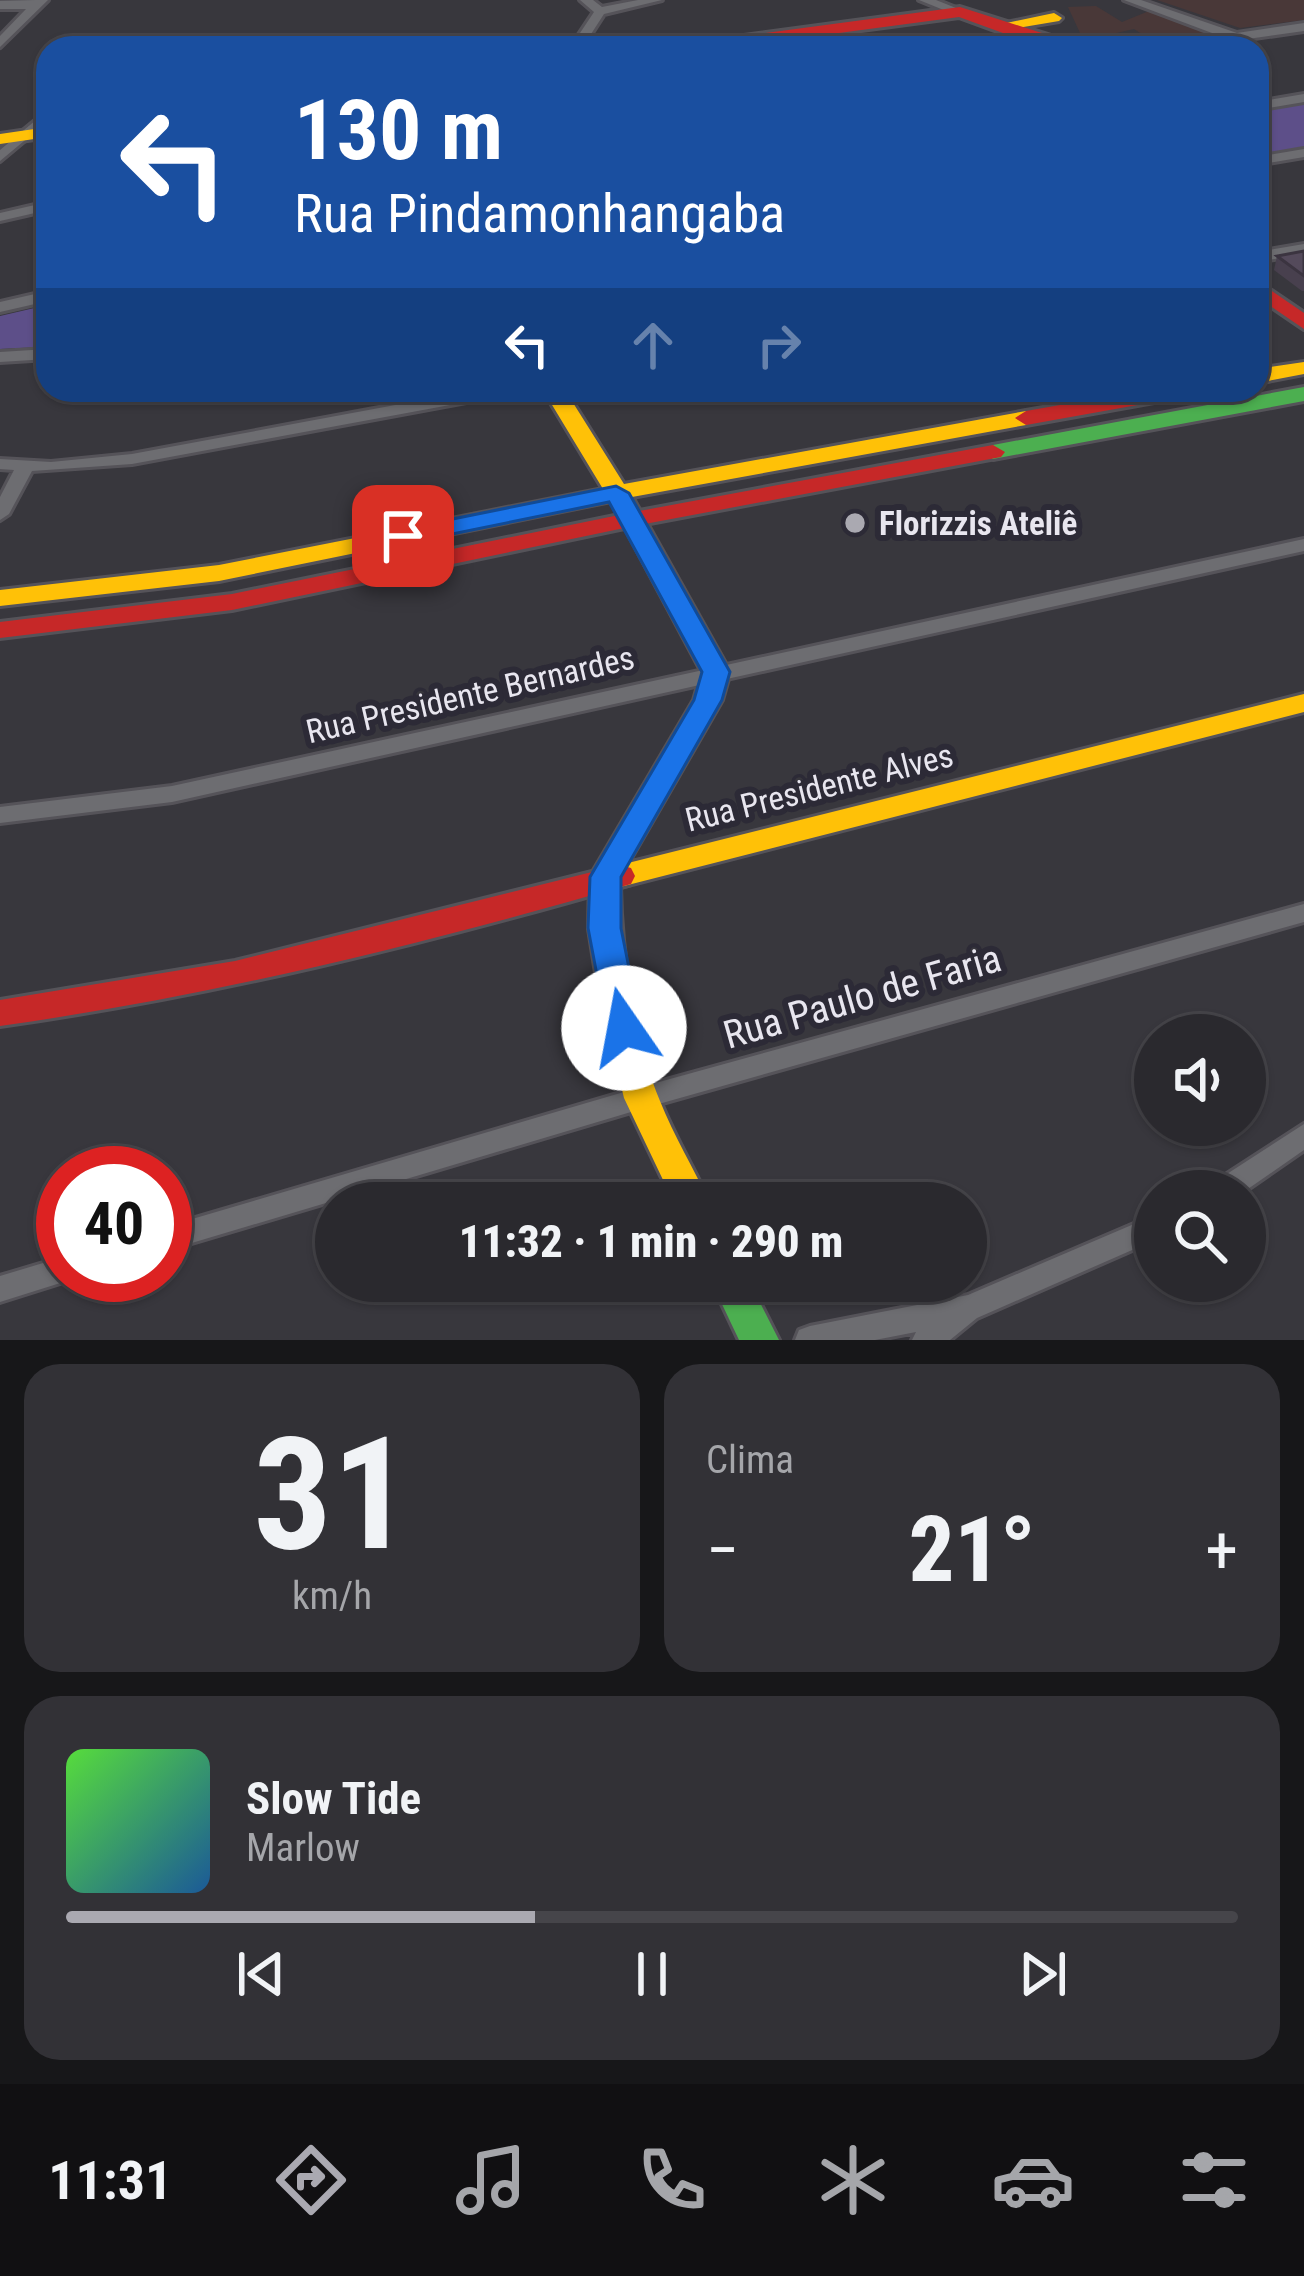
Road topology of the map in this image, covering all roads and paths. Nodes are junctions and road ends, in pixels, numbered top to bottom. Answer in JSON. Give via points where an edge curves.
{"nodes":[{"id":1,"x":586,"y":0,"type":"edge"},
{"id":2,"x":656,"y":0,"type":"edge"},
{"id":3,"x":925,"y":0,"type":"edge"},
{"id":4,"x":1130,"y":0,"type":"edge"},
{"id":5,"x":39,"y":3,"type":"edge"},
{"id":6,"x":0,"y":5,"type":"edge"},
{"id":7,"x":603,"y":10,"type":"junction"},
{"id":8,"x":961,"y":12,"type":"junction"},
{"id":9,"x":1056,"y":27,"type":"edge"},
{"id":10,"x":1304,"y":27,"type":"edge"},
{"id":11,"x":585,"y":36,"type":"edge"},
{"id":12,"x":782,"y":36,"type":"edge"},
{"id":13,"x":1230,"y":36,"type":"edge"},
{"id":14,"x":1240,"y":36,"type":"edge"},
{"id":15,"x":0,"y":43,"type":"edge"},
{"id":16,"x":1304,"y":98,"type":"edge"},
{"id":17,"x":1269,"y":104,"type":"edge"},
{"id":18,"x":24,"y":136,"type":"edge"},
{"id":19,"x":1304,"y":153,"type":"edge"},
{"id":20,"x":0,"y":157,"type":"edge"},
{"id":21,"x":1269,"y":159,"type":"edge"},
{"id":22,"x":36,"y":209,"type":"edge"},
{"id":23,"x":0,"y":218,"type":"edge"},
{"id":24,"x":1304,"y":249,"type":"edge"},
{"id":25,"x":1269,"y":255,"type":"edge"},
{"id":26,"x":1269,"y":296,"type":"edge"},
{"id":27,"x":36,"y":299,"type":"edge"},
{"id":28,"x":0,"y":307,"type":"edge"},
{"id":29,"x":1304,"y":322,"type":"edge"},
{"id":30,"x":36,"y":355,"type":"edge"},
{"id":31,"x":0,"y":357,"type":"edge"},
{"id":32,"x":1304,"y":368,"type":"edge"},
{"id":33,"x":1269,"y":374,"type":"edge"},
{"id":34,"x":1304,"y":394,"type":"edge"},
{"id":35,"x":1269,"y":401,"type":"edge"},
{"id":36,"x":439,"y":402,"type":"edge"},
{"id":37,"x":561,"y":402,"type":"edge"},
{"id":38,"x":1116,"y":402,"type":"edge"},
{"id":39,"x":1261,"y":402,"type":"edge"},
{"id":40,"x":0,"y":464,"type":"edge"},
{"id":41,"x":25,"y":467,"type":"junction"},
{"id":42,"x":616,"y":493,"type":"junction"},
{"id":43,"x":0,"y":514,"type":"edge"},
{"id":44,"x":634,"y":519,"type":"junction"},
{"id":45,"x":1304,"y":545,"type":"edge"},
{"id":46,"x":0,"y":598,"type":"edge"},
{"id":47,"x":0,"y":630,"type":"edge"},
{"id":48,"x":716,"y":672,"type":"junction"},
{"id":49,"x":1304,"y":704,"type":"edge"},
{"id":50,"x":0,"y":815,"type":"edge"},
{"id":51,"x":605,"y":877,"type":"junction"},
{"id":52,"x":1304,"y":914,"type":"edge"},
{"id":53,"x":0,"y":1013,"type":"edge"},
{"id":54,"x":641,"y":1098,"type":"junction"},
{"id":55,"x":1304,"y":1135,"type":"edge"},
{"id":56,"x":1253,"y":1170,"type":"edge"},
{"id":57,"x":682,"y":1182,"type":"edge"},
{"id":58,"x":192,"y":1231,"type":"edge"},
{"id":59,"x":1134,"y":1236,"type":"edge"},
{"id":60,"x":36,"y":1278,"type":"edge"},
{"id":61,"x":0,"y":1289,"type":"edge"},
{"id":62,"x":740,"y":1302,"type":"edge"},
{"id":63,"x":971,"y":1307,"type":"junction"},
{"id":64,"x":759,"y":1340,"type":"edge"},
{"id":65,"x":810,"y":1340,"type":"edge"},
{"id":66,"x":927,"y":1340,"type":"edge"}],
"edges":[{"from":1,"to":7,"type":"street"},
{"from":2,"to":7,"type":"street"},
{"from":3,"to":8,"type":"street"},
{"from":4,"to":13,"type":"street"},
{"from":5,"to":6,"type":"street"},
{"from":5,"to":15,"type":"street"},
{"from":7,"to":11,"type":"street"},
{"from":8,"to":9,"type":"street","via":[[994,25]]},
{"from":8,"to":12,"type":"street"},
{"from":10,"to":14,"type":"street"},
{"from":16,"to":17,"type":"street"},
{"from":18,"to":20,"type":"street"},
{"from":19,"to":21,"type":"street"},
{"from":22,"to":23,"type":"street"},
{"from":24,"to":25,"type":"street"},
{"from":26,"to":29,"type":"street"},
{"from":27,"to":28,"type":"street"},
{"from":30,"to":31,"type":"street"},
{"from":32,"to":33,"type":"street"},
{"from":34,"to":35,"type":"street"},
{"from":36,"to":41,"type":"street","via":[[132,459]]},
{"from":37,"to":42,"type":"street"},
{"from":38,"to":42,"type":"street"},
{"from":39,"to":44,"type":"street"},
{"from":40,"to":41,"type":"street"},
{"from":41,"to":43,"type":"street"},
{"from":42,"to":44,"type":"street"},
{"from":42,"to":46,"type":"street","via":[[219,573]]},
{"from":44,"to":47,"type":"street","via":[[232,602]]},
{"from":44,"to":48,"type":"street"},
{"from":45,"to":48,"type":"street","name":"Rua Presidente Bernardes"},
{"from":48,"to":50,"type":"street","name":"Rua Presidente Bernardes","via":[[172,794]]},
{"from":48,"to":51,"type":"street","via":[[708,700]]},
{"from":49,"to":51,"type":"street","name":"Rua Presidente Alves"},
{"from":51,"to":53,"type":"street","name":"Rua Presidente Alves","via":[[283,962],[111,1000]]},
{"from":51,"to":54,"type":"street","via":[[604,928]]},
{"from":52,"to":54,"type":"street","name":"Rua Paulo de Faria"},
{"from":54,"to":57,"type":"street"},
{"from":54,"to":58,"type":"street","name":"Rua Paulo de Faria"},
{"from":55,"to":56,"type":"street"},
{"from":59,"to":63,"type":"street"},
{"from":60,"to":61,"type":"street"},
{"from":62,"to":64,"type":"street"},
{"from":63,"to":65,"type":"street"},
{"from":63,"to":66,"type":"street"}]}
